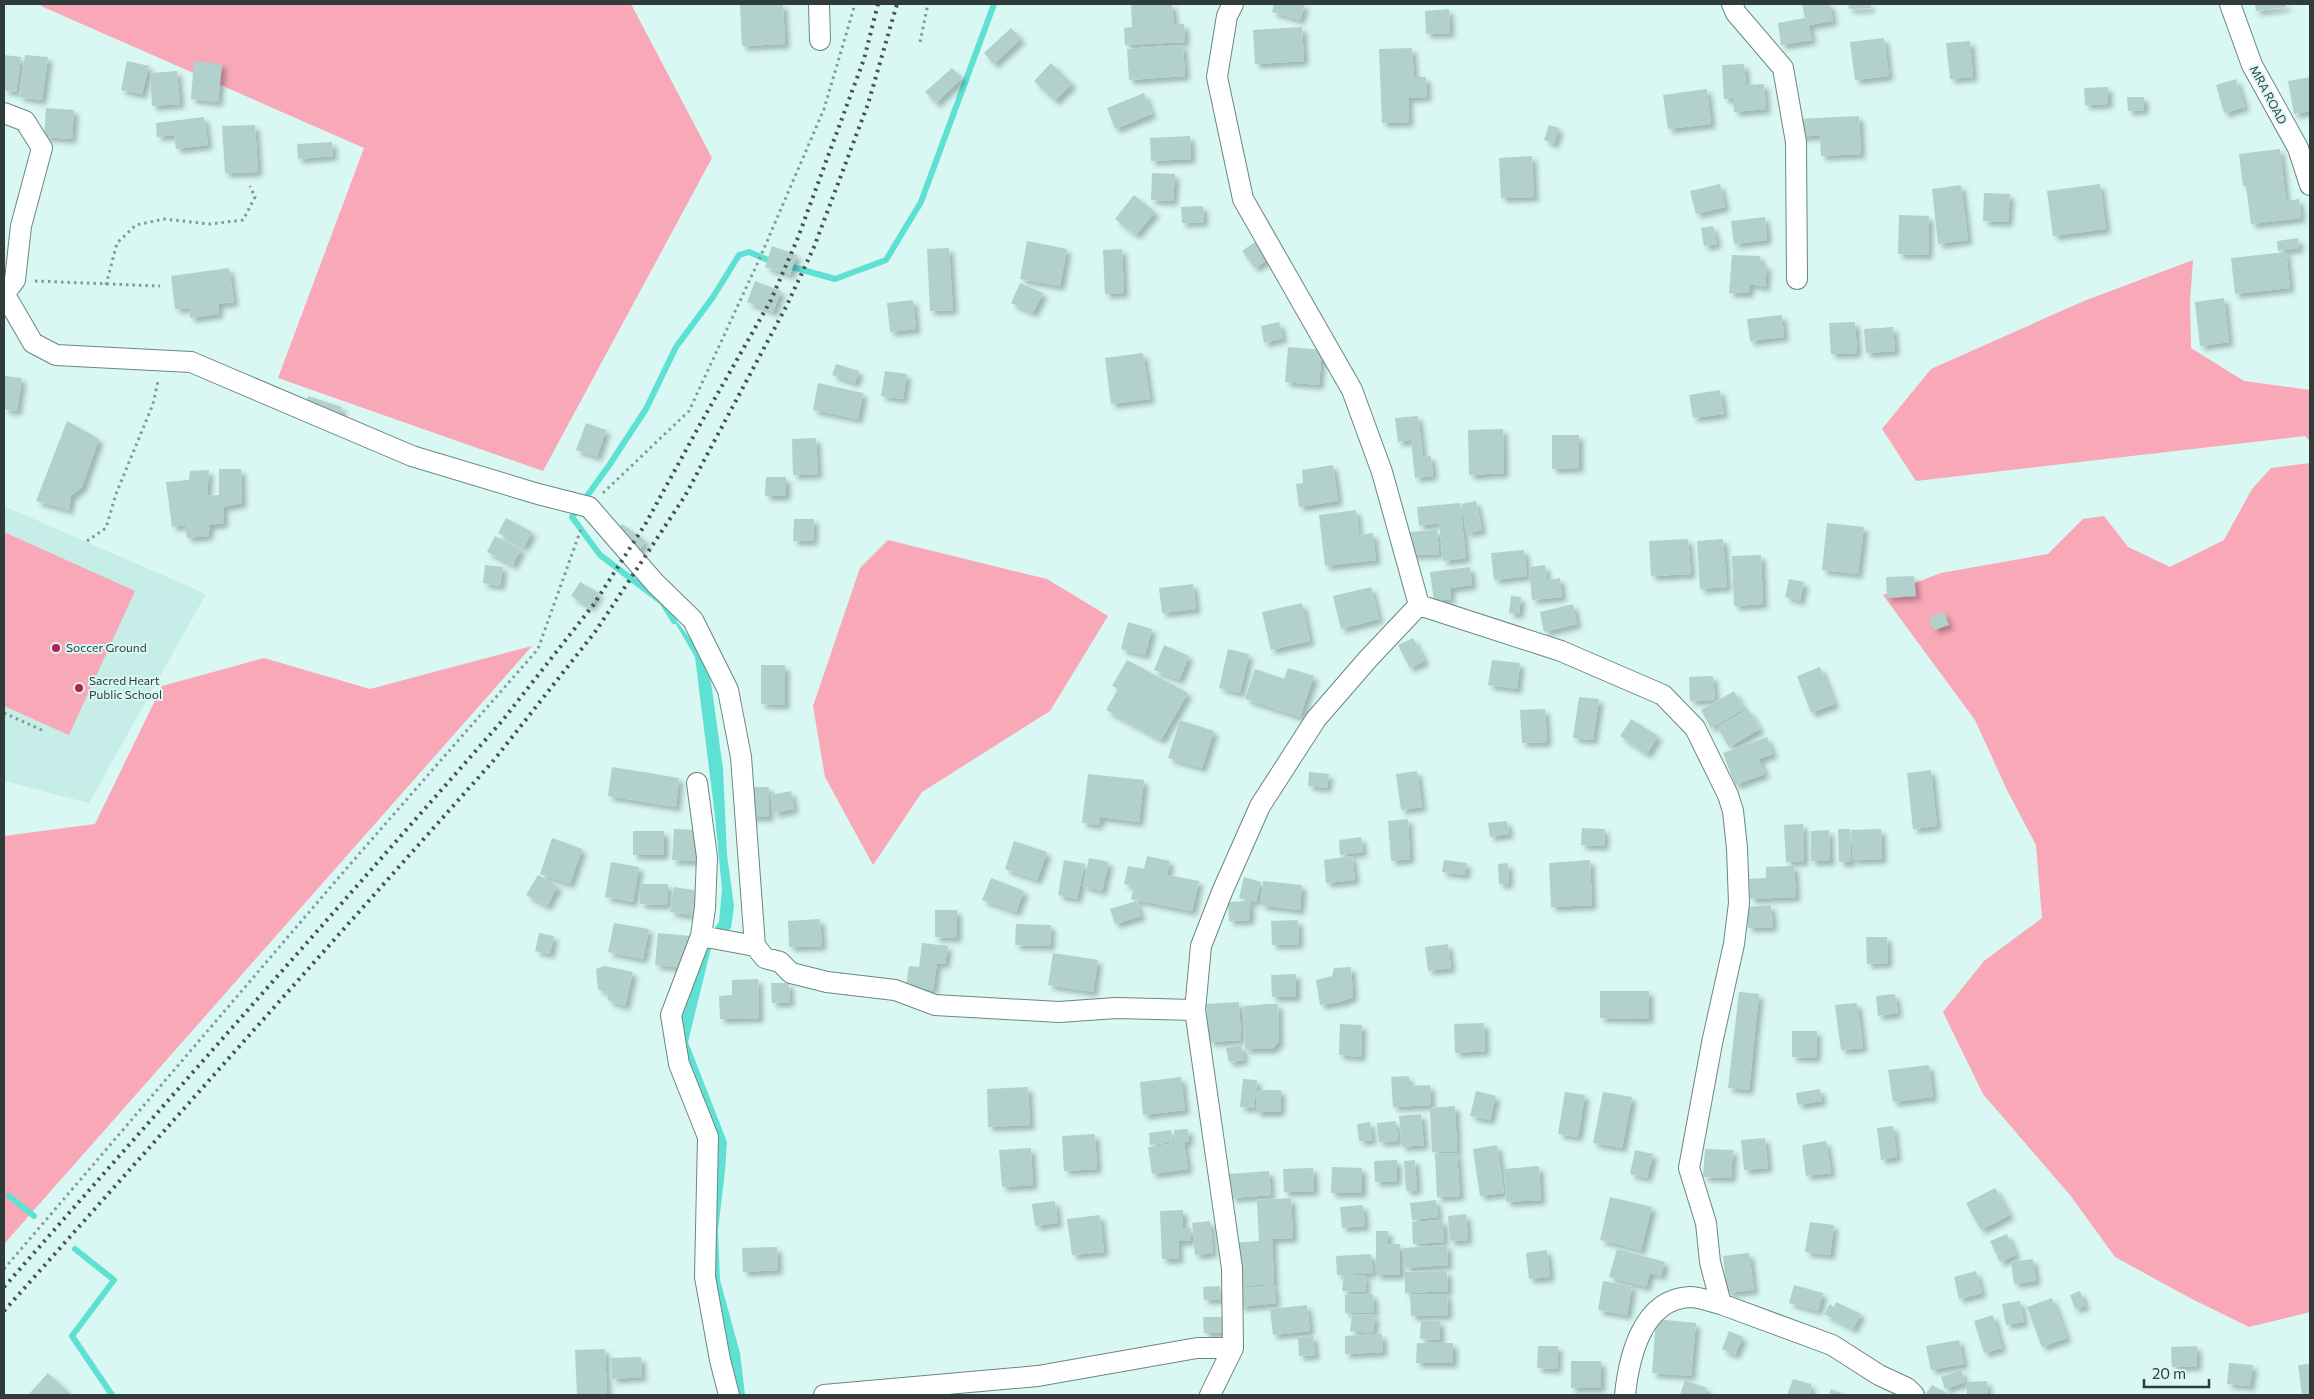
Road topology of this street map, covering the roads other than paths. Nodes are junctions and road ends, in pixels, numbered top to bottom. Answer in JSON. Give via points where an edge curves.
{"nodes":[{"id":1,"x":818,"y":4,"type":"edge"},
{"id":2,"x":1233,"y":4,"type":"edge"},
{"id":3,"x":1732,"y":4,"type":"edge"},
{"id":4,"x":2230,"y":4,"type":"edge"},
{"id":5,"x":820,"y":40,"type":"dead end"},
{"id":6,"x":4,"y":113,"type":"edge"},
{"id":7,"x":2310,"y":185,"type":"edge"},
{"id":8,"x":1797,"y":279,"type":"dead end"},
{"id":9,"x":8,"y":288,"type":"edge"},
{"id":10,"x":1420,"y":605,"type":"junction"},
{"id":11,"x":698,"y":783,"type":"dead end"},
{"id":12,"x":701,"y":936,"type":"junction"},
{"id":13,"x":755,"y":946,"type":"junction"},
{"id":14,"x":1195,"y":1010,"type":"junction"},
{"id":15,"x":1721,"y":1304,"type":"junction"},
{"id":16,"x":1234,"y":1348,"type":"junction"},
{"id":17,"x":729,"y":1395,"type":"edge"},
{"id":18,"x":824,"y":1395,"type":"edge"},
{"id":19,"x":1210,"y":1395,"type":"edge"},
{"id":20,"x":1625,"y":1395,"type":"edge"},
{"id":21,"x":1914,"y":1395,"type":"edge"}],
"edges":[{"from":1,"to":5,"type":"street"},
{"from":2,"to":10,"type":"street","via":[[1227,16],[1217,77],[1243,199],[1352,390],[1382,472]]},
{"from":3,"to":8,"type":"street","via":[[1783,68],[1796,142]]},
{"from":4,"to":7,"type":"street","name":"MRA ROAD","via":[[2252,65],[2298,148]]},
{"from":6,"to":9,"type":"street","via":[[25,121],[42,148]]},
{"from":9,"to":13,"type":"street","via":[[34,343],[56,355],[191,362],[412,456],[588,507],[659,588],[693,620],[728,690],[742,757]]},
{"from":10,"to":14,"type":"street","via":[[1368,658],[1316,719],[1260,806],[1201,946]]},
{"from":10,"to":15,"type":"street","via":[[1561,651],[1663,695],[1695,728],[1728,795],[1737,848],[1739,903],[1734,944],[1712,1043],[1690,1168],[1706,1223],[1710,1262]]},
{"from":11,"to":12,"type":"street","via":[[707,857]]},
{"from":12,"to":13,"type":"street"},
{"from":12,"to":17,"type":"street","via":[[671,1015],[679,1064],[708,1137],[706,1277]]},
{"from":13,"to":14,"type":"street","via":[[765,958],[780,962],[791,973],[827,982],[895,990],[935,1005],[1059,1012],[1116,1008]]},
{"from":14,"to":16,"type":"street","via":[[1232,1268]]},
{"from":15,"to":20,"type":"street","via":[[1691,1297],[1669,1302],[1656,1311],[1643,1327],[1628,1369]]},
{"from":15,"to":21,"type":"street","via":[[1832,1345]]},
{"from":16,"to":18,"type":"street","via":[[1196,1348],[1038,1376]]},
{"from":16,"to":19,"type":"street"}]}
